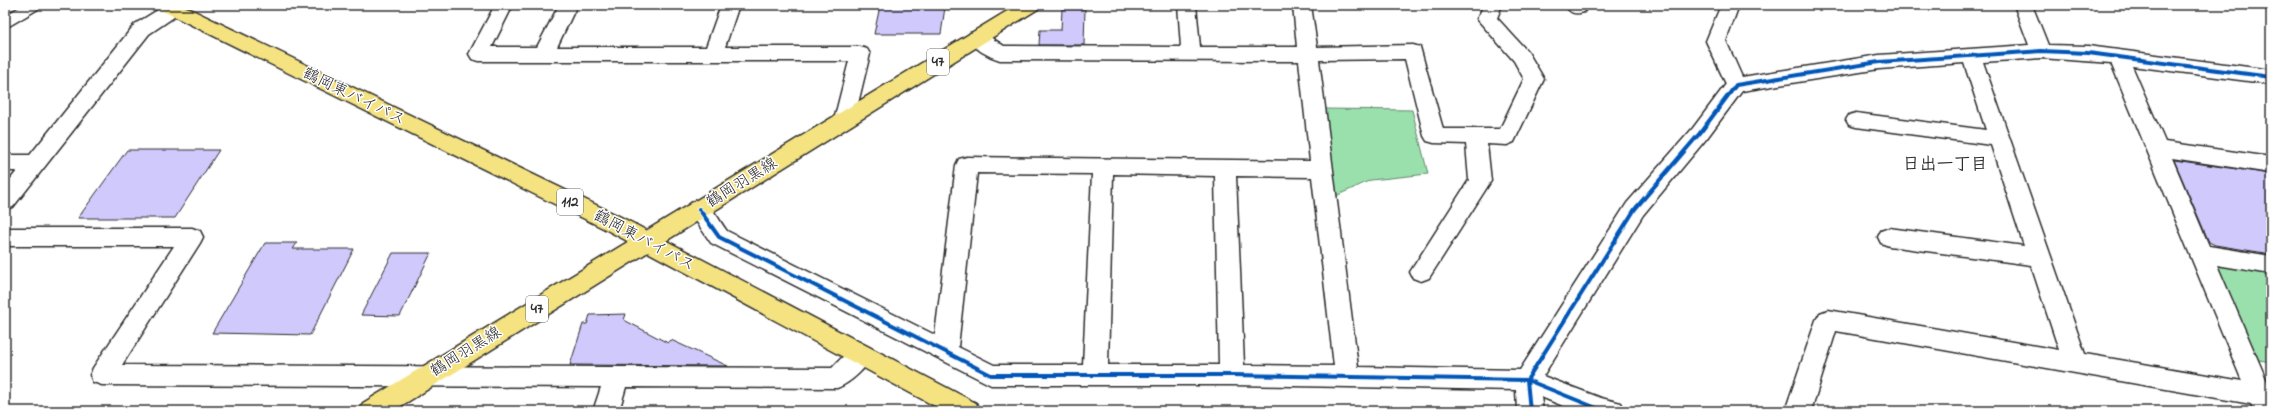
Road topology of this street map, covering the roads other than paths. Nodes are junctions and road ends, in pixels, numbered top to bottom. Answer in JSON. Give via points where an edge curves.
{"nodes":[{"id":1,"x":34,"y":5,"type":"edge"},
{"id":2,"x":504,"y":5,"type":"edge"},
{"id":3,"x":568,"y":5,"type":"edge"},
{"id":4,"x":730,"y":5,"type":"edge"},
{"id":5,"x":1031,"y":5,"type":"edge"},
{"id":6,"x":1188,"y":5,"type":"edge"},
{"id":7,"x":1302,"y":5,"type":"edge"},
{"id":8,"x":1492,"y":5,"type":"edge"},
{"id":9,"x":1574,"y":5,"type":"edge"},
{"id":10,"x":1579,"y":5,"type":"edge"},
{"id":11,"x":1730,"y":5,"type":"edge"},
{"id":12,"x":2023,"y":5,"type":"edge"},
{"id":13,"x":170,"y":7,"type":"edge"},
{"id":14,"x":7,"y":26,"type":"edge"},
{"id":15,"x":977,"y":38,"type":"junction"},
{"id":16,"x":2040,"y":51,"type":"junction"},
{"id":17,"x":544,"y":54,"type":"junction"},
{"id":18,"x":714,"y":54,"type":"junction"},
{"id":19,"x":1191,"y":54,"type":"junction"},
{"id":20,"x":1308,"y":54,"type":"junction"},
{"id":21,"x":1970,"y":55,"type":"junction"},
{"id":22,"x":2119,"y":57,"type":"junction"},
{"id":23,"x":2271,"y":77,"type":"edge"},
{"id":24,"x":1736,"y":85,"type":"junction"},
{"id":25,"x":844,"y":120,"type":"junction"},
{"id":26,"x":1856,"y":120,"type":"dead end"},
{"id":27,"x":1476,"y":136,"type":"junction"},
{"id":28,"x":1999,"y":139,"type":"junction"},
{"id":29,"x":2157,"y":148,"type":"junction"},
{"id":30,"x":5,"y":163,"type":"edge"},
{"id":31,"x":35,"y":163,"type":"junction"},
{"id":32,"x":2271,"y":165,"type":"edge"},
{"id":33,"x":1103,"y":167,"type":"junction"},
{"id":34,"x":1225,"y":168,"type":"junction"},
{"id":35,"x":1322,"y":169,"type":"junction"},
{"id":36,"x":5,"y":201,"type":"edge"},
{"id":37,"x":700,"y":209,"type":"junction"},
{"id":38,"x":5,"y":237,"type":"edge"},
{"id":39,"x":1889,"y":237,"type":"dead end"},
{"id":40,"x":646,"y":242,"type":"junction"},
{"id":41,"x":2201,"y":253,"type":"junction"},
{"id":42,"x":2039,"y":258,"type":"junction"},
{"id":43,"x":2271,"y":265,"type":"edge"},
{"id":44,"x":1421,"y":272,"type":"dead end"},
{"id":45,"x":945,"y":352,"type":"junction"},
{"id":46,"x":861,"y":355,"type":"junction"},
{"id":47,"x":2075,"y":362,"type":"junction"},
{"id":48,"x":1095,"y":375,"type":"junction"},
{"id":49,"x":427,"y":376,"type":"junction"},
{"id":50,"x":1232,"y":376,"type":"junction"},
{"id":51,"x":617,"y":377,"type":"junction"},
{"id":52,"x":1347,"y":377,"type":"junction"},
{"id":53,"x":1527,"y":380,"type":"junction"},
{"id":54,"x":2266,"y":401,"type":"edge"},
{"id":55,"x":372,"y":411,"type":"edge"},
{"id":56,"x":606,"y":411,"type":"edge"},
{"id":57,"x":967,"y":411,"type":"edge"},
{"id":58,"x":1530,"y":411,"type":"edge"},
{"id":59,"x":1612,"y":411,"type":"edge"},
{"id":60,"x":1798,"y":411,"type":"edge"}],
"edges":[{"from":1,"to":14,"type":"lane"},
{"from":2,"to":17,"type":"street","via":[[479,54]]},
{"from":3,"to":17,"type":"street"},
{"from":4,"to":18,"type":"street"},
{"from":5,"to":15,"type":"main road","name":"鶴岡羽黒線","number":"47"},
{"from":6,"to":19,"type":"street"},
{"from":7,"to":20,"type":"street"},
{"from":8,"to":27,"type":"street","via":[[1487,19],[1520,57],[1534,79],[1507,137]]},
{"from":9,"to":10,"type":"street","via":[[1576,8]]},
{"from":11,"to":24,"type":"street","via":[[1716,41]]},
{"from":12,"to":16,"type":"street"},
{"from":13,"to":31,"type":"street","via":[[142,30]]},
{"from":13,"to":40,"type":"main road","name":"鶴岡東バイパス","number":"112","via":[[611,222]]},
{"from":15,"to":19,"type":"street","via":[[1000,52]]},
{"from":15,"to":25,"type":"main road","name":"鶴岡羽黒線","number":"47"},
{"from":16,"to":21,"type":"street"},
{"from":16,"to":22,"type":"street"},
{"from":17,"to":18,"type":"street"},
{"from":18,"to":25,"type":"street","via":[[860,54]]},
{"from":19,"to":20,"type":"street"},
{"from":20,"to":27,"type":"street","via":[[1413,52],[1434,136]]},
{"from":20,"to":35,"type":"street"},
{"from":21,"to":24,"type":"street","via":[[1880,62]]},
{"from":21,"to":28,"type":"street"},
{"from":22,"to":23,"type":"street"},
{"from":22,"to":29,"type":"street"},
{"from":24,"to":53,"type":"street","via":[[1700,134],[1635,209]]},
{"from":25,"to":37,"type":"main road","name":"鶴岡羽黒線","number":"47"},
{"from":26,"to":28,"type":"street"},
{"from":27,"to":44,"type":"street","via":[[1480,181]]},
{"from":28,"to":42,"type":"street"},
{"from":29,"to":32,"type":"street"},
{"from":29,"to":41,"type":"street"},
{"from":30,"to":31,"type":"street"},
{"from":31,"to":36,"type":"street"},
{"from":33,"to":34,"type":"street"},
{"from":33,"to":45,"type":"street","via":[[967,165]]},
{"from":33,"to":48,"type":"street"},
{"from":34,"to":35,"type":"street"},
{"from":34,"to":50,"type":"street"},
{"from":35,"to":52,"type":"street"},
{"from":37,"to":40,"type":"main road","name":"鶴岡羽黒線","number":"47"},
{"from":37,"to":45,"type":"street","via":[[719,237]]},
{"from":38,"to":49,"type":"street","via":[[192,237],[102,375]]},
{"from":39,"to":42,"type":"street"},
{"from":40,"to":46,"type":"main road","name":"鶴岡東バイパス","number":"112"},
{"from":40,"to":49,"type":"main road","name":"鶴岡羽黒線","number":"47"},
{"from":41,"to":43,"type":"street"},
{"from":41,"to":54,"type":"street"},
{"from":42,"to":47,"type":"street"},
{"from":45,"to":48,"type":"street","via":[[991,375]]},
{"from":46,"to":51,"type":"street","via":[[837,378]]},
{"from":46,"to":57,"type":"main road","name":"鶴岡東バイパス","number":"112"},
{"from":47,"to":54,"type":"street"},
{"from":47,"to":60,"type":"street","via":[[1828,320]]},
{"from":48,"to":50,"type":"street"},
{"from":49,"to":51,"type":"street"},
{"from":49,"to":55,"type":"main road","name":"鶴岡羽黒線","number":"47"},
{"from":50,"to":52,"type":"street"},
{"from":51,"to":56,"type":"street"},
{"from":52,"to":53,"type":"street"},
{"from":53,"to":58,"type":"street"},
{"from":53,"to":59,"type":"street","via":[[1599,409]]}]}
